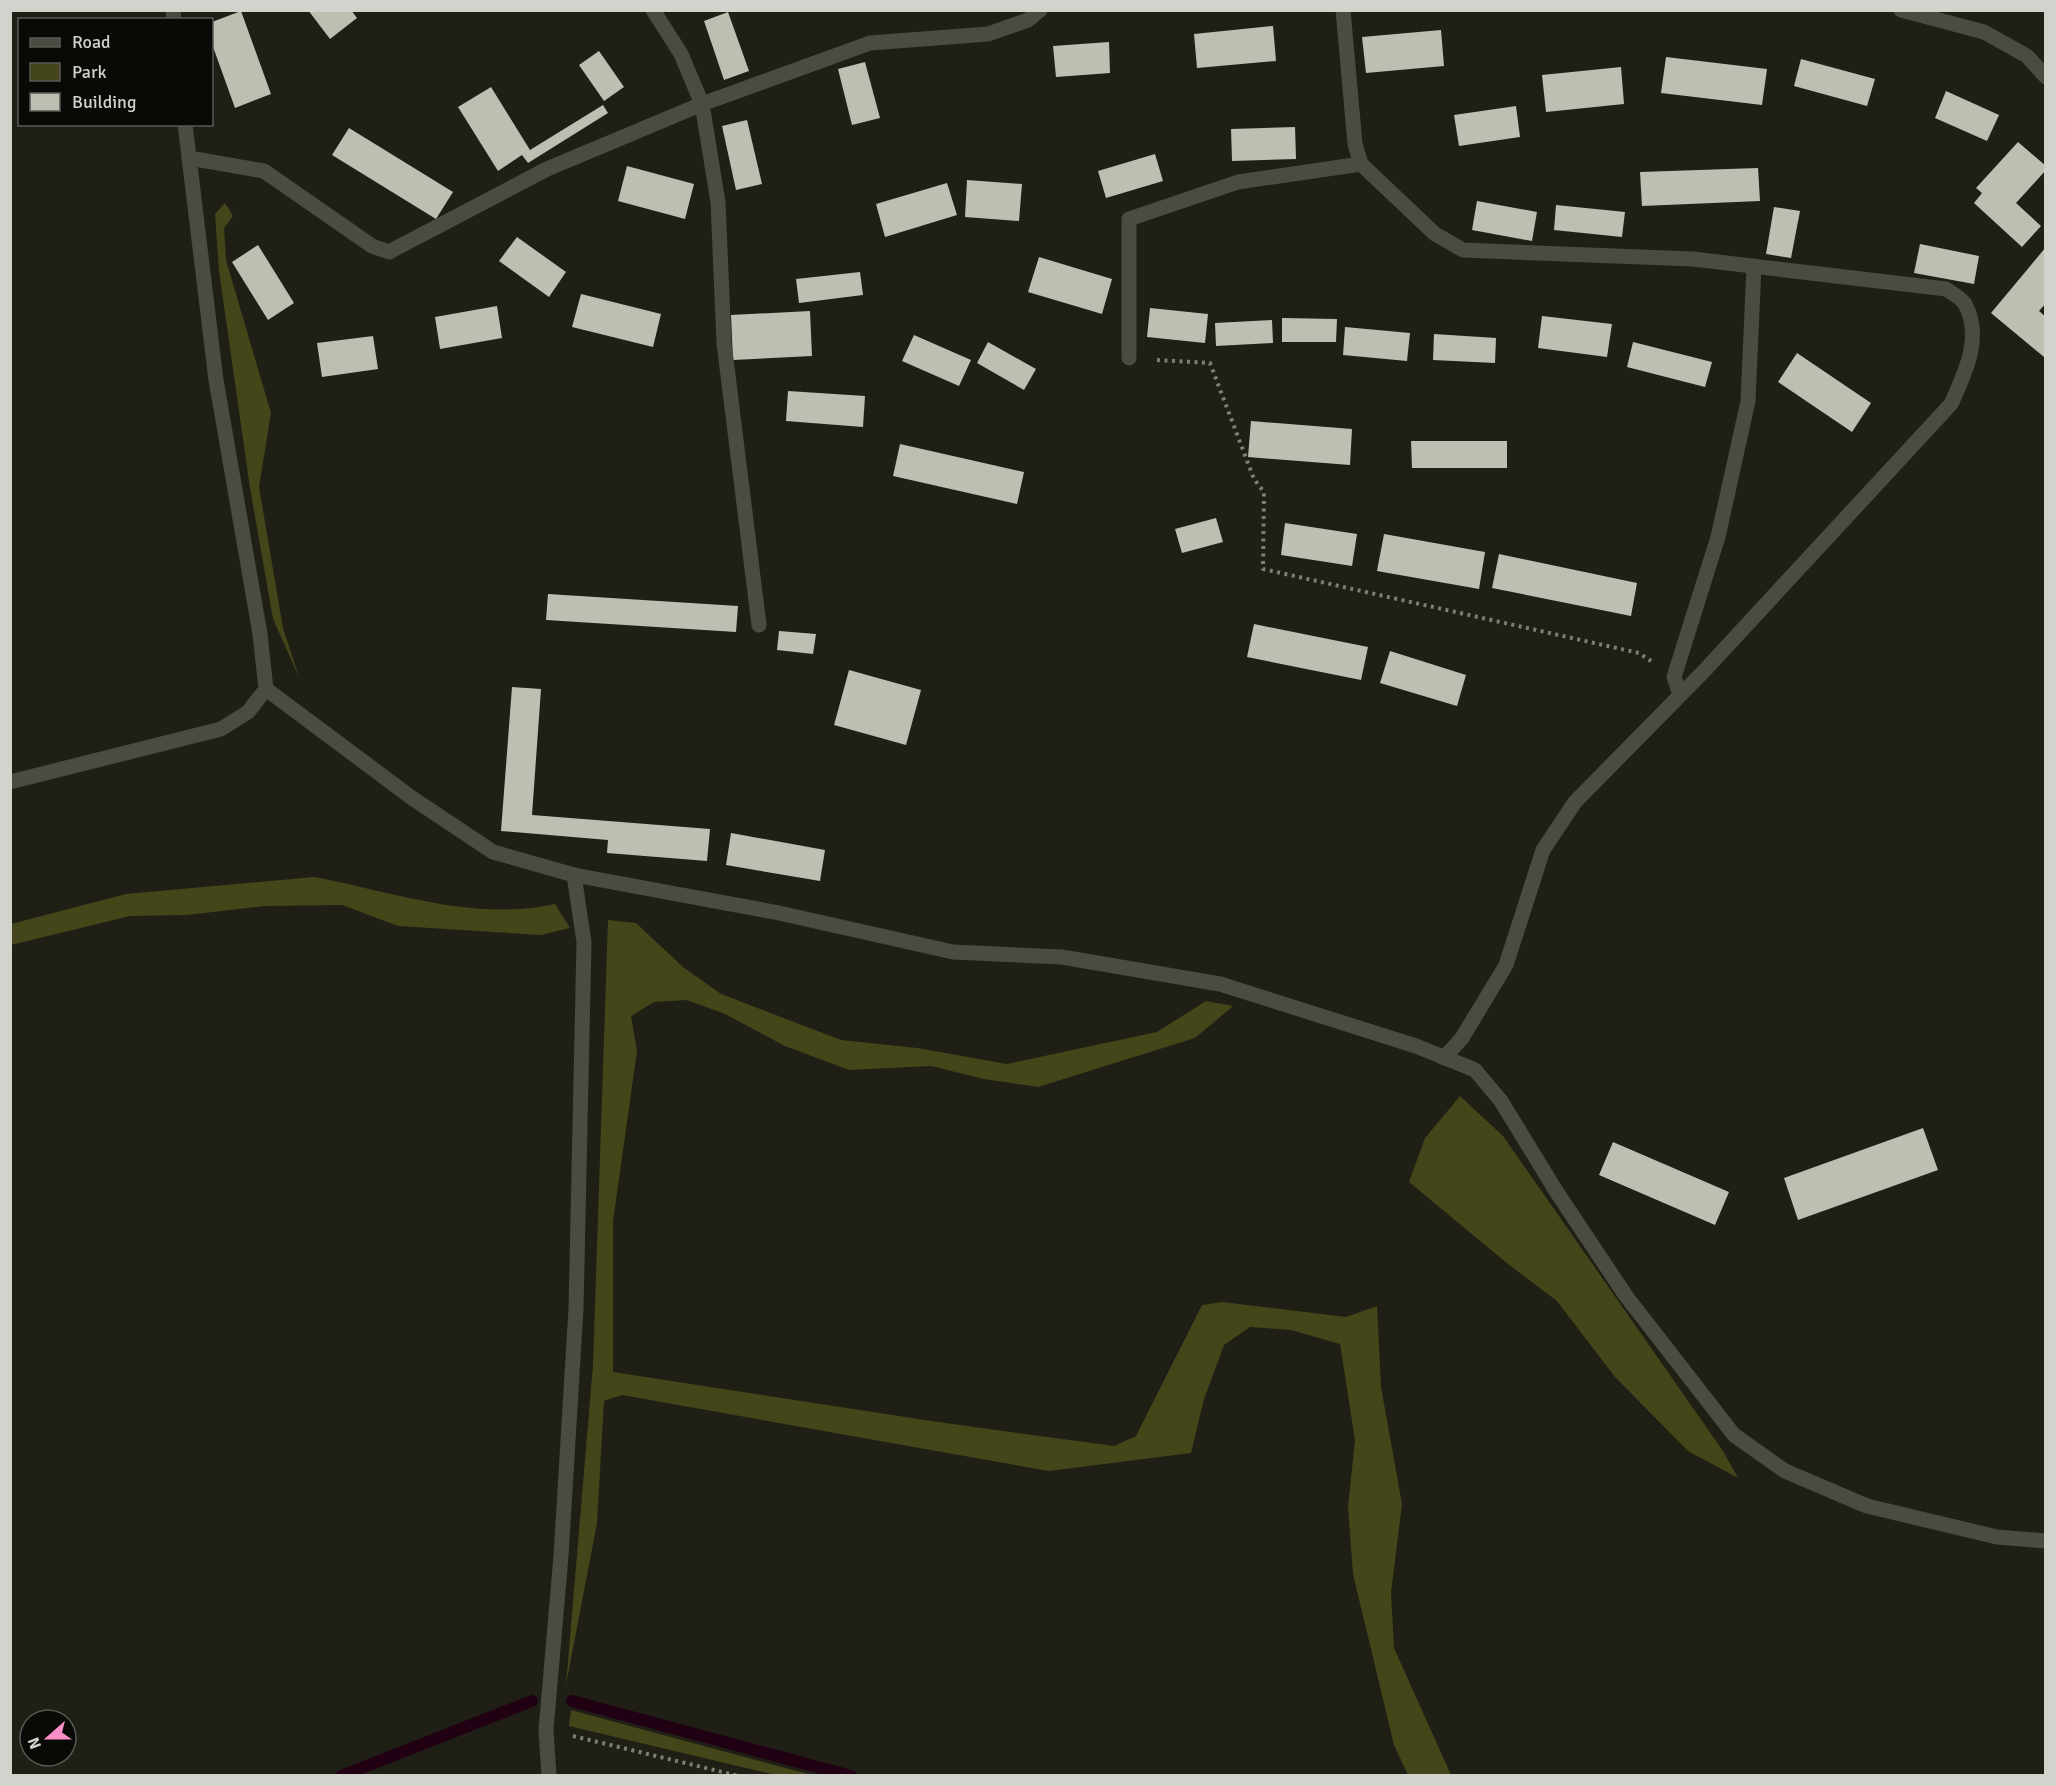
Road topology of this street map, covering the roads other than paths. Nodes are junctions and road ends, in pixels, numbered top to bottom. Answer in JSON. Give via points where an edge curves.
{"nodes":[{"id":1,"x":653,"y":10,"type":"edge"},
{"id":2,"x":1040,"y":10,"type":"edge"},
{"id":3,"x":1343,"y":10,"type":"edge"},
{"id":4,"x":1901,"y":10,"type":"edge"},
{"id":5,"x":2046,"y":76,"type":"edge"},
{"id":6,"x":702,"y":104,"type":"junction"},
{"id":7,"x":186,"y":126,"type":"edge"},
{"id":8,"x":189,"y":158,"type":"junction"},
{"id":9,"x":1361,"y":164,"type":"junction"},
{"id":10,"x":1755,"y":266,"type":"junction"},
{"id":11,"x":1129,"y":358,"type":"road end"},
{"id":12,"x":759,"y":625,"type":"dead end"},
{"id":13,"x":266,"y":689,"type":"junction"},
{"id":14,"x":1680,"y":695,"type":"junction"},
{"id":15,"x":10,"y":782,"type":"edge"},
{"id":16,"x":574,"y":875,"type":"junction"},
{"id":17,"x":1444,"y":1058,"type":"junction"},
{"id":18,"x":2046,"y":1541,"type":"edge"},
{"id":19,"x":549,"y":1776,"type":"edge"}],
"edges":[{"from":1,"to":6,"type":"street","via":[[681,54]]},
{"from":2,"to":6,"type":"street","via":[[1028,20],[988,34],[870,43]]},
{"from":3,"to":9,"type":"street","via":[[1355,144]]},
{"from":4,"to":5,"type":"street","via":[[1984,32],[2027,56]]},
{"from":6,"to":8,"type":"street","via":[[547,169],[389,252],[372,246],[264,171]]},
{"from":6,"to":12,"type":"street","via":[[718,202],[724,343]]},
{"from":7,"to":8,"type":"street"},
{"from":8,"to":13,"type":"street","via":[[216,380]]},
{"from":9,"to":10,"type":"street","via":[[1435,234],[1463,250],[1693,259]]},
{"from":9,"to":11,"type":"street","via":[[1238,182],[1129,219]]},
{"from":10,"to":14,"type":"street","via":[[1748,401],[1718,537],[1674,677]]},
{"from":10,"to":14,"type":"street","via":[[1946,289],[1964,302],[1972,327],[1970,361],[1952,404]]},
{"from":13,"to":15,"type":"street","via":[[248,712],[221,729]]},
{"from":13,"to":16,"type":"street","via":[[412,798],[493,852]]},
{"from":14,"to":17,"type":"street","via":[[1575,802],[1543,850],[1506,965],[1462,1038]]},
{"from":16,"to":17,"type":"street","via":[[779,913],[953,952],[1062,957],[1220,984]]},
{"from":16,"to":19,"type":"street","via":[[584,942],[576,1309],[546,1730]]},
{"from":17,"to":18,"type":"street","via":[[1475,1070],[1501,1101],[1626,1296],[1734,1435],[1785,1471],[1867,1506],[1998,1537]]}]}
